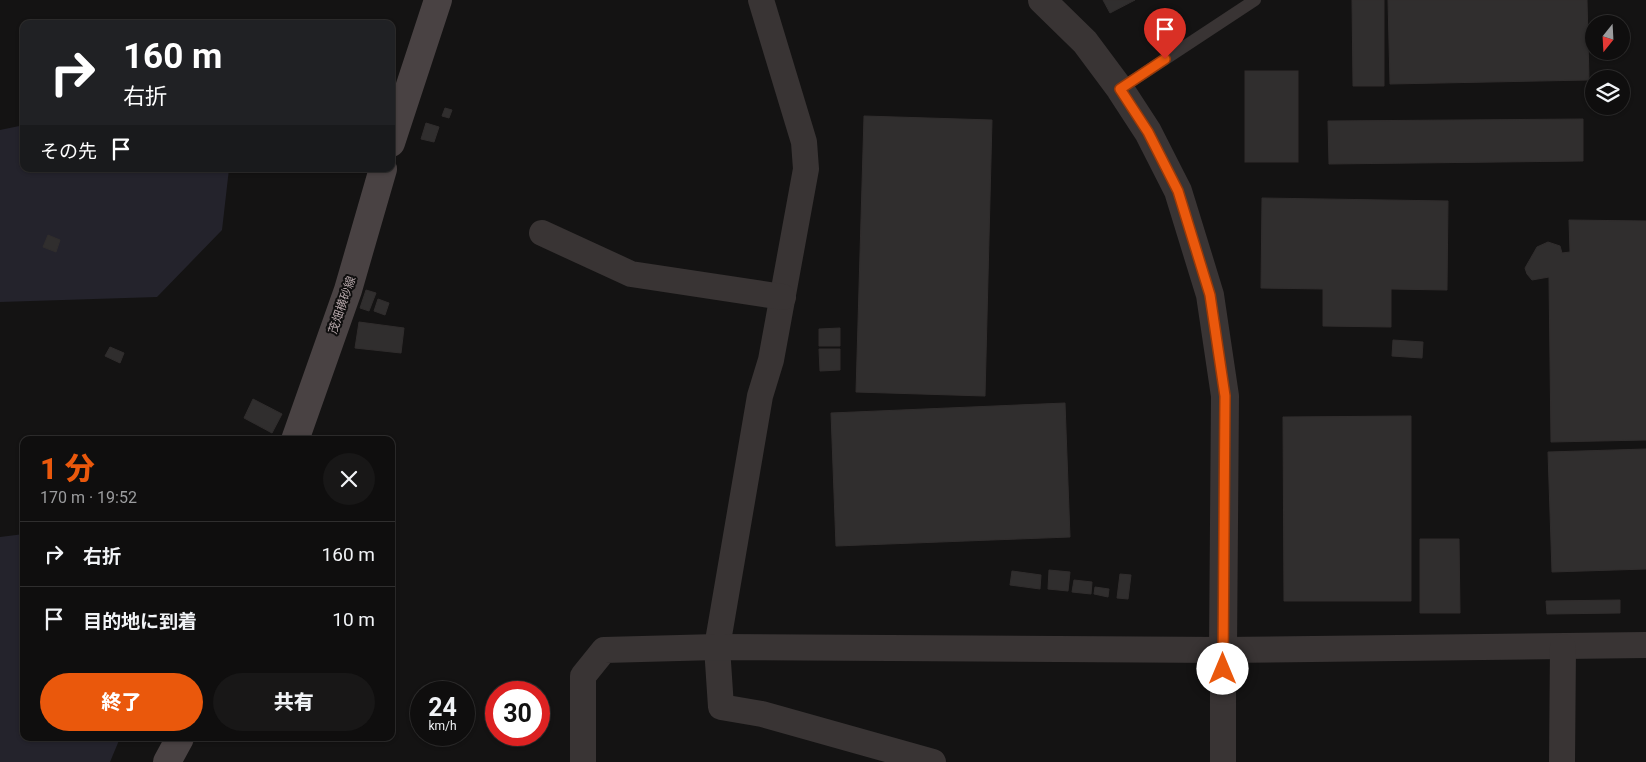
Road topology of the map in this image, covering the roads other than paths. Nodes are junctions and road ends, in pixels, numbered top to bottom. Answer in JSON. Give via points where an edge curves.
{"nodes":[{"id":1,"x":438,"y":0,"type":"edge"},
{"id":2,"x":761,"y":0,"type":"edge"},
{"id":3,"x":1042,"y":0,"type":"edge"},
{"id":4,"x":1254,"y":0,"type":"edge"},
{"id":5,"x":1120,"y":89,"type":"junction"},
{"id":6,"x":395,"y":131,"type":"edge"},
{"id":7,"x":382,"y":172,"type":"edge"},
{"id":8,"x":542,"y":233,"type":"dead end"},
{"id":9,"x":783,"y":297,"type":"junction"},
{"id":10,"x":296,"y":436,"type":"edge"},
{"id":11,"x":1646,"y":645,"type":"edge"},
{"id":12,"x":1562,"y":647,"type":"junction"},
{"id":13,"x":717,"y":648,"type":"junction"},
{"id":14,"x":1223,"y":650,"type":"junction"},
{"id":15,"x":178,"y":741,"type":"edge"},
{"id":16,"x":167,"y":762,"type":"edge"},
{"id":17,"x":583,"y":762,"type":"edge"},
{"id":18,"x":933,"y":762,"type":"edge"},
{"id":19,"x":1223,"y":762,"type":"edge"},
{"id":20,"x":1562,"y":762,"type":"edge"}],
"edges":[{"from":1,"to":6,"type":"main road"},
{"from":2,"to":9,"type":"street","via":[[804,142],[806,168]]},
{"from":3,"to":5,"type":"street","via":[[1085,42]]},
{"from":4,"to":5,"type":"lane"},
{"from":5,"to":14,"type":"street","via":[[1148,132],[1178,191],[1210,295],[1225,396]]},
{"from":7,"to":10,"type":"main road","name":"茂畑横砂線","via":[[348,290]]},
{"from":8,"to":9,"type":"street","via":[[631,274]]},
{"from":9,"to":13,"type":"street","via":[[771,360],[760,396]]},
{"from":11,"to":12,"type":"street"},
{"from":12,"to":14,"type":"street"},
{"from":12,"to":20,"type":"street"},
{"from":13,"to":14,"type":"street"},
{"from":13,"to":17,"type":"street","via":[[604,650],[583,676]]},
{"from":13,"to":18,"type":"street","via":[[721,707],[762,714]]},
{"from":14,"to":19,"type":"street"},
{"from":15,"to":16,"type":"main road"}]}
